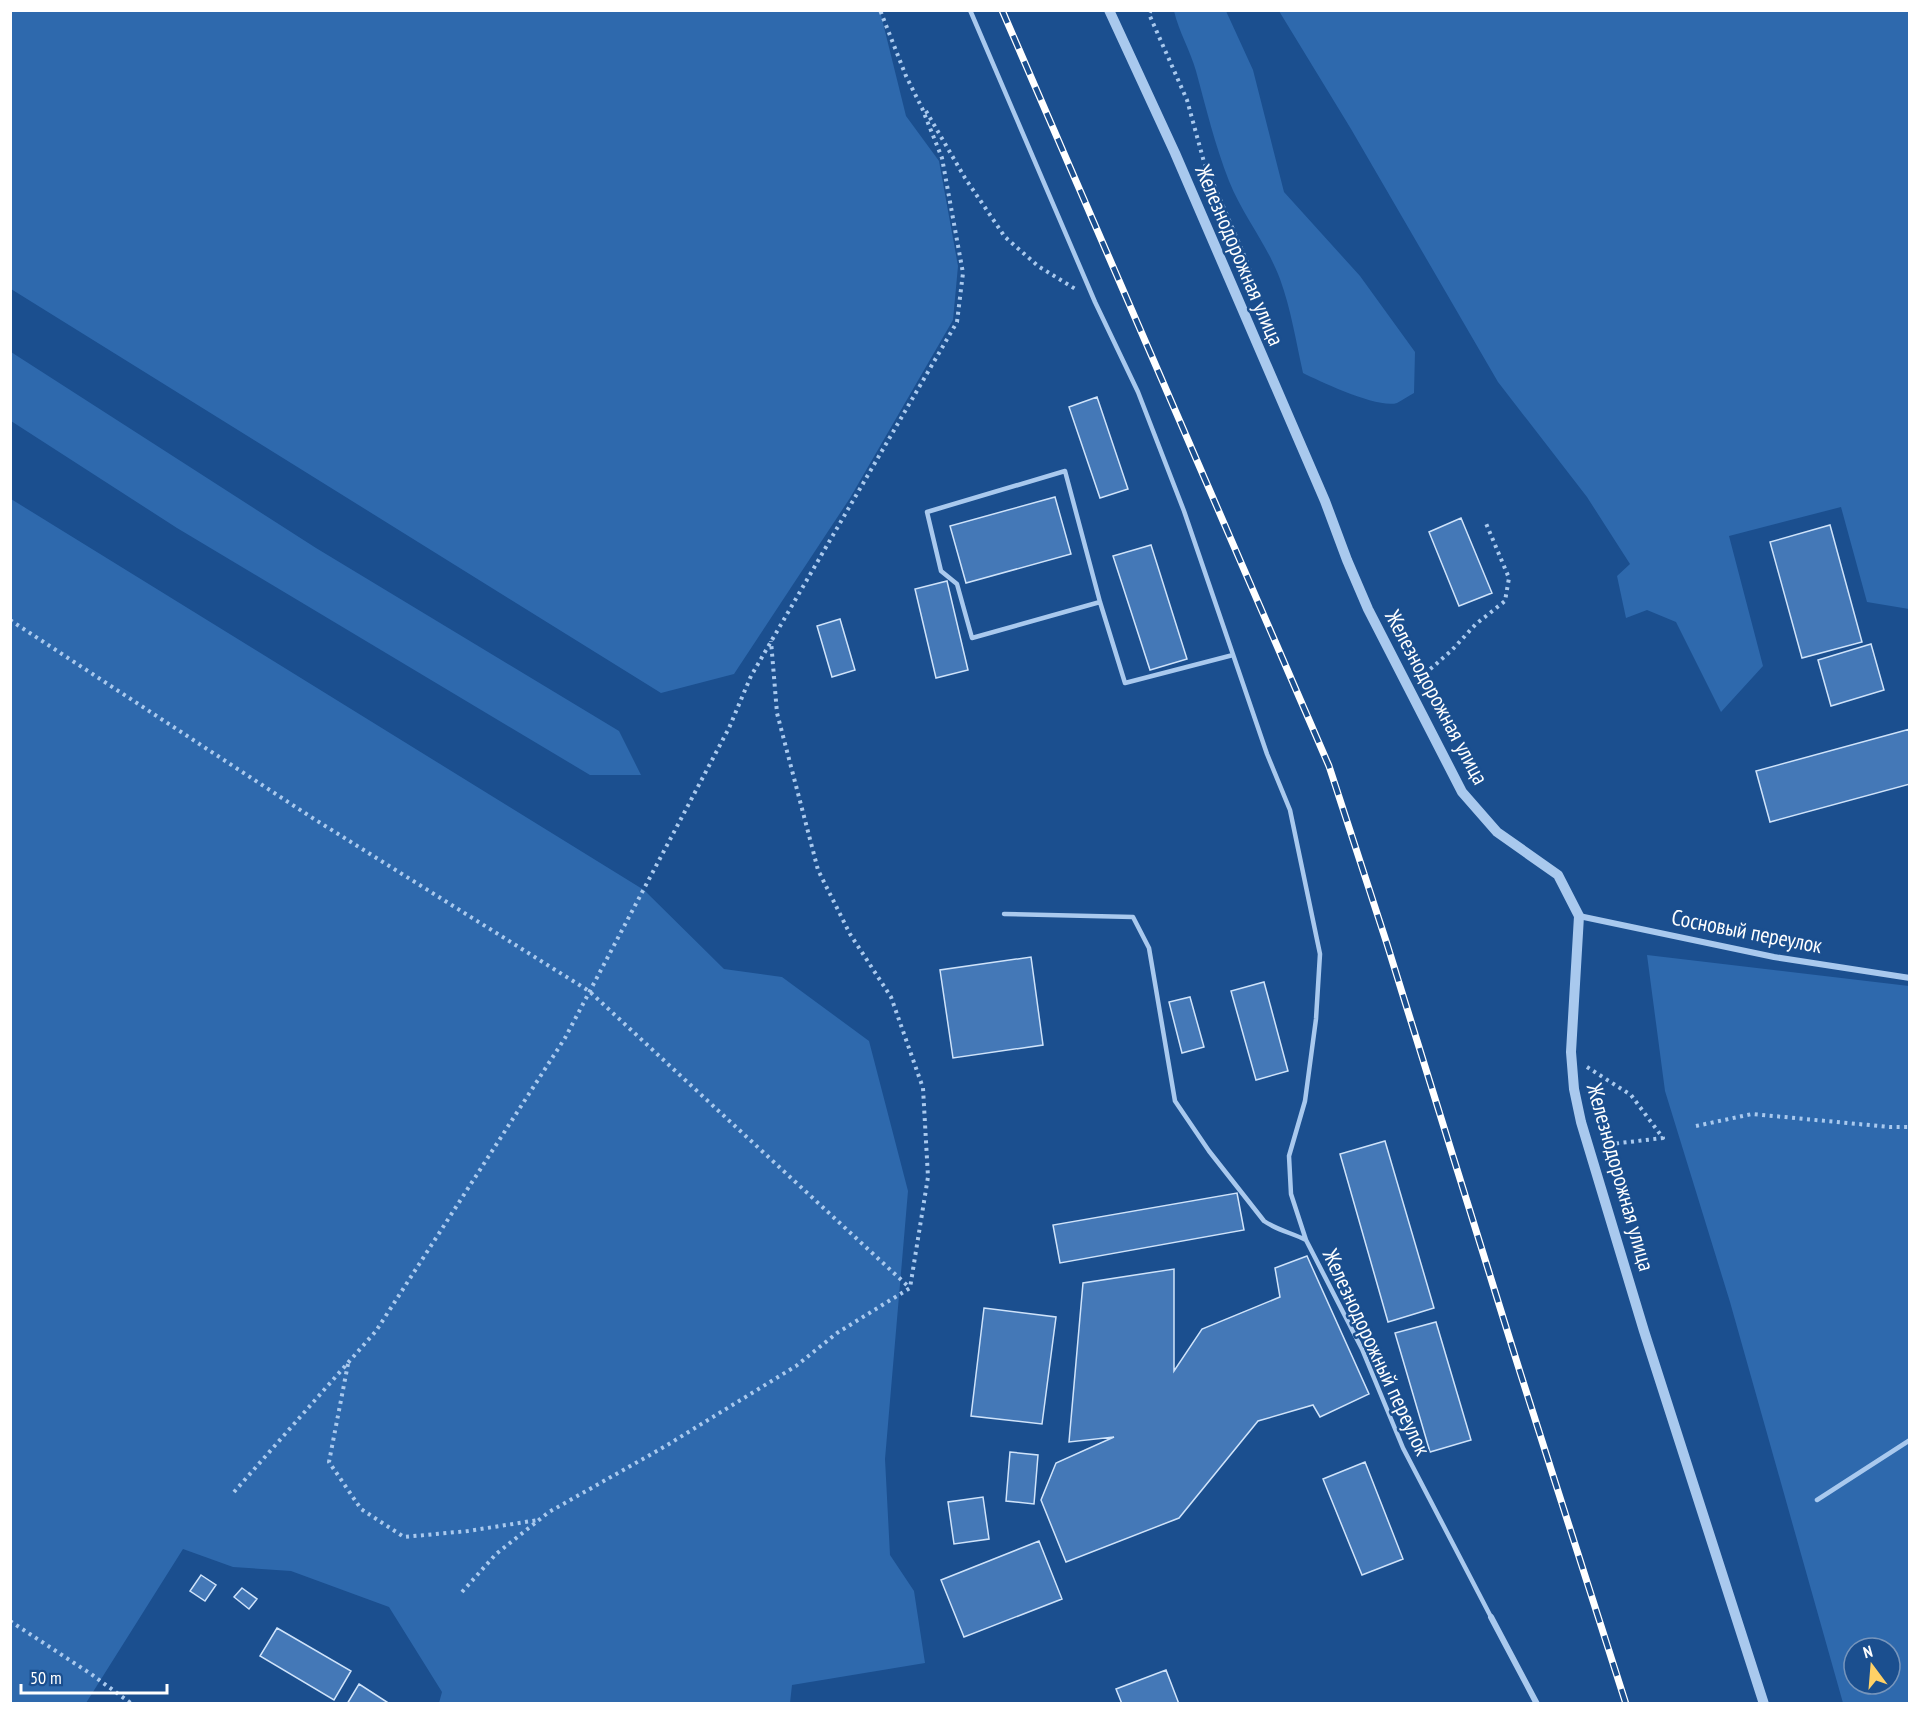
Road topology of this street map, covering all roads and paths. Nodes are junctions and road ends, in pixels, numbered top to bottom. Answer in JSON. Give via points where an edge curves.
{"nodes":[{"id":1,"x":880,"y":10,"type":"edge"},
{"id":2,"x":970,"y":10,"type":"edge"},
{"id":3,"x":1109,"y":10,"type":"edge"},
{"id":4,"x":1151,"y":10,"type":"edge"},
{"id":5,"x":906,"y":76,"type":"junction"},
{"id":6,"x":1095,"y":302,"type":"junction"},
{"id":7,"x":1275,"y":345,"type":"dead end"},
{"id":8,"x":1485,"y":521,"type":"dead end"},
{"id":9,"x":1100,"y":602,"type":"junction"},
{"id":10,"x":10,"y":620,"type":"edge"},
{"id":11,"x":771,"y":641,"type":"junction"},
{"id":12,"x":1233,"y":655,"type":"junction"},
{"id":13,"x":1414,"y":684,"type":"dead end"},
{"id":14,"x":1004,"y":914,"type":"dead end"},
{"id":15,"x":1579,"y":916,"type":"junction"},
{"id":16,"x":1910,"y":978,"type":"edge"},
{"id":17,"x":589,"y":991,"type":"junction"},
{"id":18,"x":1571,"y":1052,"type":"junction"},
{"id":19,"x":1696,"y":1126,"type":"dead end"},
{"id":20,"x":1910,"y":1127,"type":"edge"},
{"id":21,"x":1589,"y":1147,"type":"junction"},
{"id":22,"x":1306,"y":1240,"type":"junction"},
{"id":23,"x":910,"y":1288,"type":"junction"},
{"id":24,"x":348,"y":1362,"type":"junction"},
{"id":25,"x":1910,"y":1440,"type":"edge"},
{"id":26,"x":234,"y":1492,"type":"dead end"},
{"id":27,"x":1817,"y":1500,"type":"dead end"},
{"id":28,"x":539,"y":1520,"type":"junction"},
{"id":29,"x":462,"y":1592,"type":"dead end"},
{"id":30,"x":1491,"y":1617,"type":"joint"},
{"id":31,"x":10,"y":1621,"type":"edge"},
{"id":32,"x":132,"y":1704,"type":"edge"},
{"id":33,"x":1537,"y":1704,"type":"edge"},
{"id":34,"x":1764,"y":1704,"type":"edge"}],
"edges":[{"from":1,"to":5,"type":"path"},
{"from":2,"to":6,"type":"lane"},
{"from":3,"to":15,"type":"street","name":"Железнодорожная улица","via":[[1175,153],[1368,609],[1462,792],[1497,832],[1558,875]]},
{"from":4,"to":7,"type":"path","name":"Железнодорожная улица","via":[[1149,14],[1187,100],[1204,162],[1246,260]]},
{"from":5,"to":6,"type":"path","via":[[965,178],[1005,237],[1038,266]]},
{"from":5,"to":11,"type":"path","via":[[942,158],[963,273],[957,322]]},
{"from":6,"to":12,"type":"lane","via":[[1138,392]]},
{"from":8,"to":13,"type":"path","name":"Железнодорожная улица","via":[[1509,578],[1504,601]]},
{"from":9,"to":9,"type":"lane","via":[[1065,471],[927,512],[941,571],[957,584],[972,638]]},
{"from":9,"to":12,"type":"lane","via":[[1125,683]]},
{"from":10,"to":17,"type":"path","via":[[310,817]]},
{"from":11,"to":17,"type":"path"},
{"from":11,"to":23,"type":"path","via":[[777,713],[818,870],[850,934],[891,997],[923,1088],[928,1177]]},
{"from":12,"to":22,"type":"lane","via":[[1290,810],[1320,954],[1305,1101],[1289,1156],[1291,1194]]},
{"from":14,"to":22,"type":"lane","name":"Железнодорожный переулок","via":[[1133,917],[1149,948],[1175,1101],[1264,1221]]},
{"from":15,"to":16,"type":"street","name":"Сосновый переулок","via":[[1774,957]]},
{"from":15,"to":18,"type":"street","name":"Железнодорожная улица"},
{"from":17,"to":23,"type":"path"},
{"from":17,"to":24,"type":"path","via":[[565,1038],[376,1331]]},
{"from":18,"to":21,"type":"street","name":"Железнодорожная улица","via":[[1574,1089]]},
{"from":18,"to":21,"type":"path","via":[[1590,1070],[1631,1095],[1663,1138]]},
{"from":19,"to":20,"type":"path","via":[[1752,1114]]},
{"from":21,"to":34,"type":"street","name":"Железнодорожная улица"},
{"from":22,"to":30,"type":"lane","name":"Железнодорожный переулок","via":[[1362,1350],[1403,1448]]},
{"from":23,"to":28,"type":"path","via":[[837,1333],[786,1372]]},
{"from":24,"to":26,"type":"path"},
{"from":24,"to":28,"type":"path","via":[[329,1462],[360,1509],[404,1538]]},
{"from":25,"to":27,"type":"lane"},
{"from":28,"to":29,"type":"path","via":[[496,1554]]},
{"from":30,"to":33,"type":"street"},
{"from":31,"to":32,"type":"path"}]}
